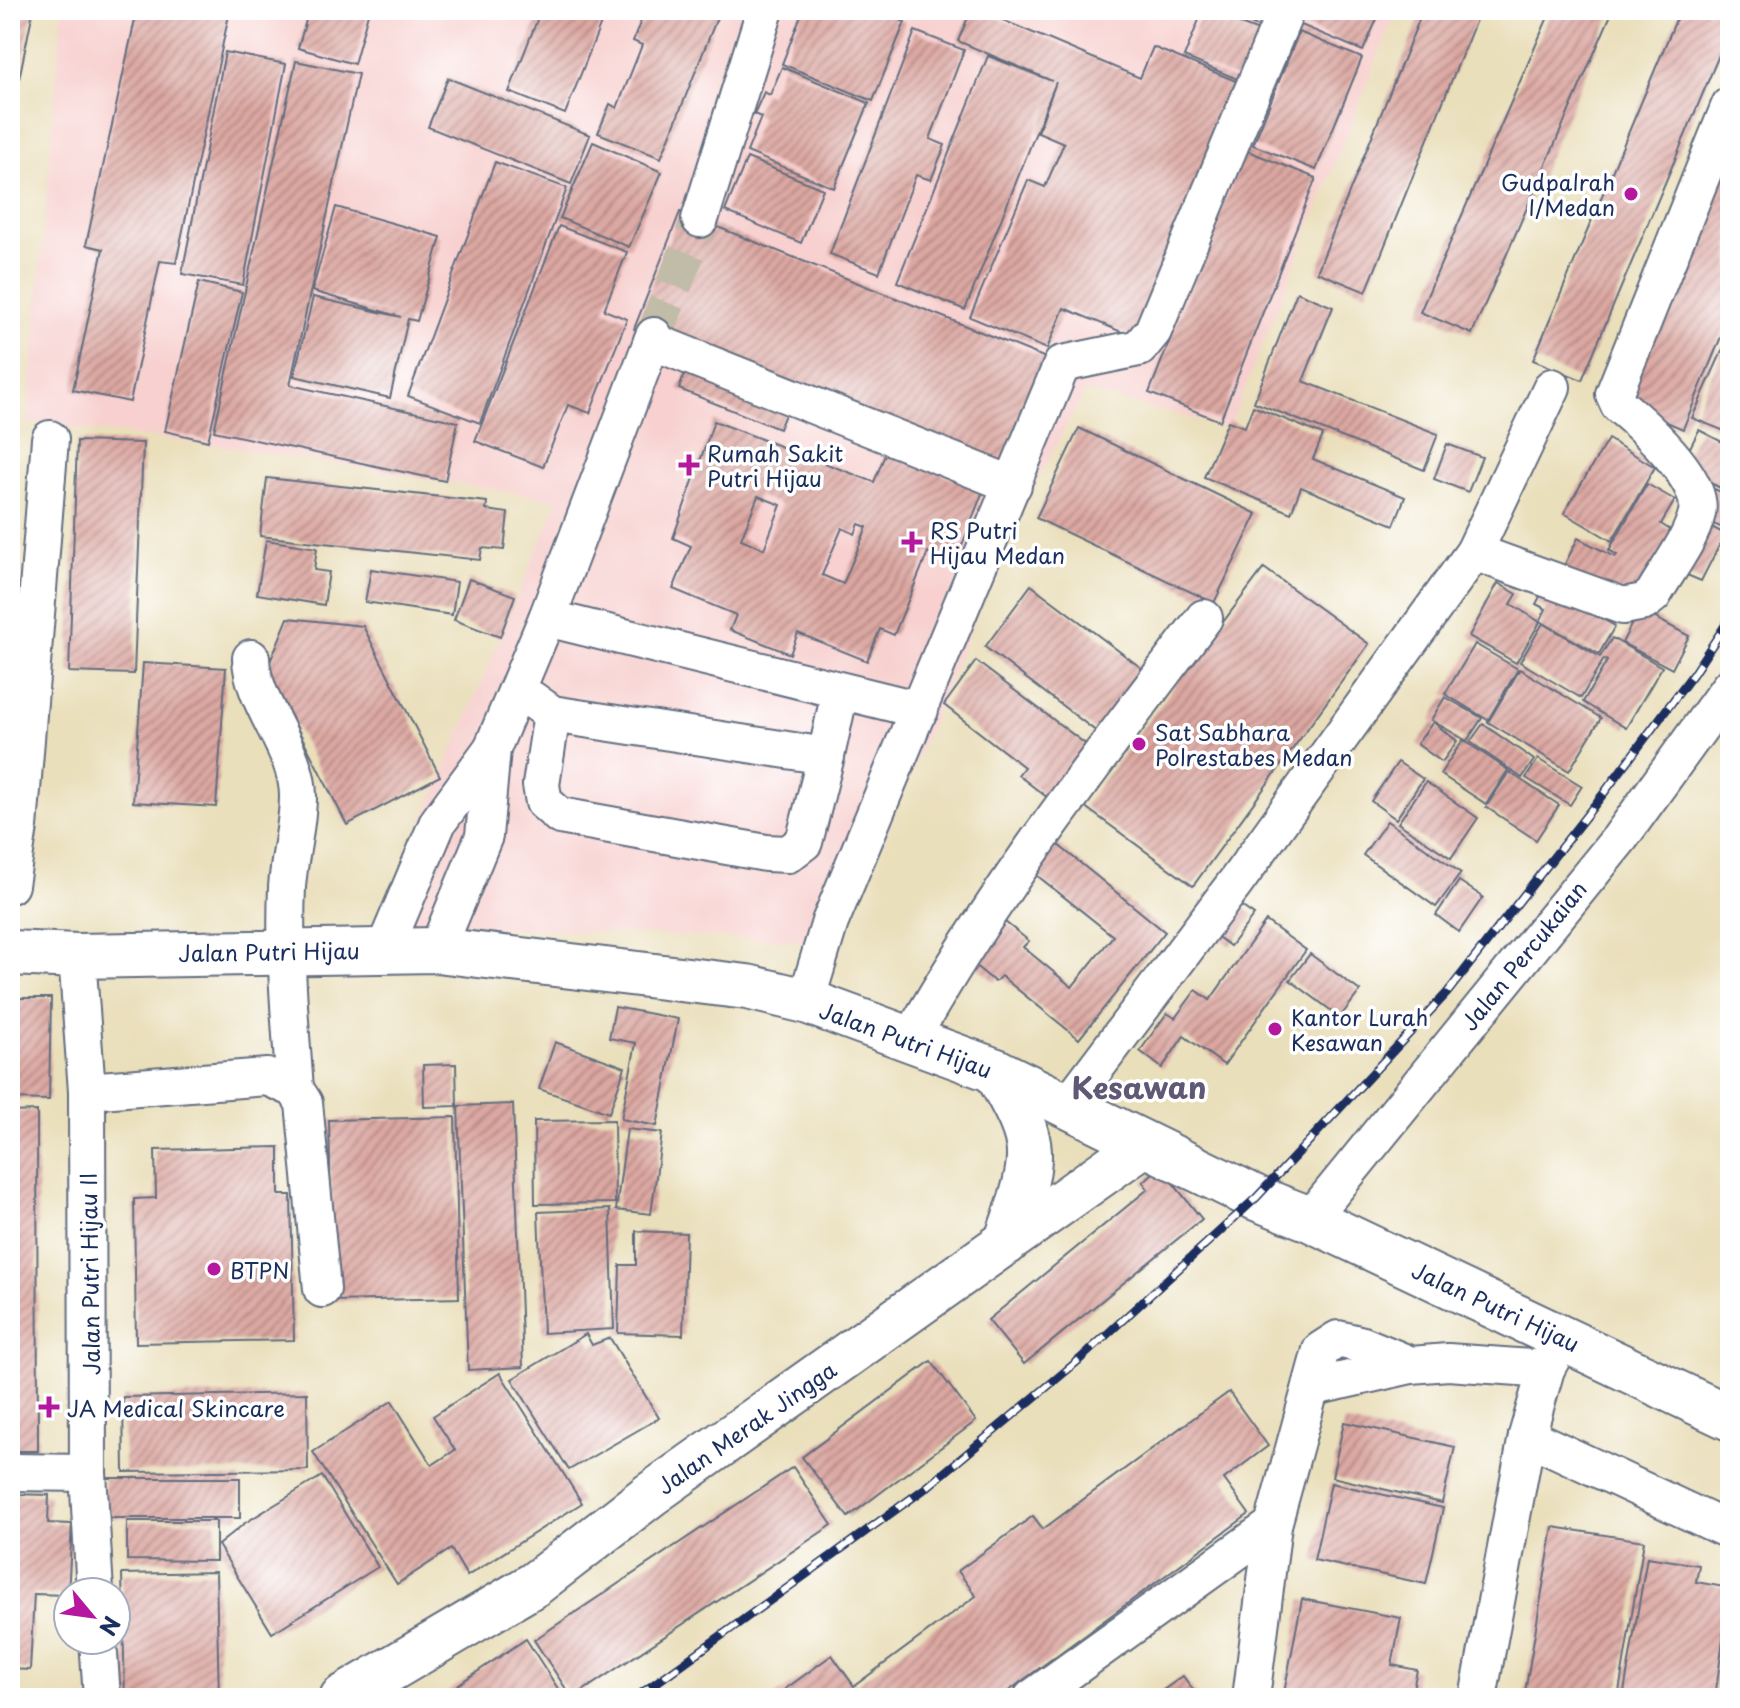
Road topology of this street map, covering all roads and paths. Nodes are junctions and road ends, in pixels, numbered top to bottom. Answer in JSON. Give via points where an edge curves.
{"nodes":[{"id":1,"x":765,"y":10,"type":"edge"},
{"id":2,"x":1286,"y":10,"type":"edge"},
{"id":3,"x":1730,"y":105,"type":"edge"},
{"id":4,"x":700,"y":219,"type":"tunnel mouth"},
{"id":5,"x":1552,"y":387,"type":"dead end"},
{"id":6,"x":50,"y":439,"type":"dead end"},
{"id":7,"x":1013,"y":485,"type":"junction"},
{"id":8,"x":1474,"y":552,"type":"junction"},
{"id":9,"x":547,"y":618,"type":"junction"},
{"id":10,"x":1204,"y":618,"type":"dead end"},
{"id":11,"x":251,"y":658,"type":"dead end"},
{"id":12,"x":1730,"y":686,"type":"edge"},
{"id":13,"x":517,"y":689,"type":"junction"},
{"id":14,"x":840,"y":692,"type":"junction"},
{"id":15,"x":920,"y":710,"type":"junction"},
{"id":16,"x":552,"y":714,"type":"junction"},
{"id":17,"x":492,"y":749,"type":"junction"},
{"id":18,"x":826,"y":756,"type":"junction"},
{"id":19,"x":10,"y":885,"type":"edge"},
{"id":20,"x":385,"y":948,"type":"junction"},
{"id":21,"x":286,"y":950,"type":"junction"},
{"id":22,"x":437,"y":950,"type":"junction"},
{"id":23,"x":10,"y":953,"type":"edge"},
{"id":24,"x":77,"y":956,"type":"junction"},
{"id":25,"x":806,"y":1001,"type":"junction"},
{"id":26,"x":911,"y":1039,"type":"junction"},
{"id":27,"x":996,"y":1071,"type":"junction"},
{"id":28,"x":295,"y":1089,"type":"junction"},
{"id":29,"x":87,"y":1091,"type":"junction"},
{"id":30,"x":1067,"y":1106,"type":"junction"},
{"id":31,"x":1144,"y":1144,"type":"junction"},
{"id":32,"x":1310,"y":1219,"type":"junction"},
{"id":33,"x":1006,"y":1243,"type":"junction"},
{"id":34,"x":322,"y":1289,"type":"dead end"},
{"id":35,"x":1554,"y":1354,"type":"junction"},
{"id":36,"x":1730,"y":1418,"type":"edge"},
{"id":37,"x":1527,"y":1436,"type":"junction"},
{"id":38,"x":10,"y":1472,"type":"edge"},
{"id":39,"x":88,"y":1473,"type":"junction"},
{"id":40,"x":1273,"y":1525,"type":"junction"},
{"id":41,"x":1730,"y":1531,"type":"edge"},
{"id":42,"x":94,"y":1576,"type":"edge"},
{"id":43,"x":99,"y":1656,"type":"edge"},
{"id":44,"x":102,"y":1698,"type":"edge"},
{"id":45,"x":342,"y":1698,"type":"edge"},
{"id":46,"x":1032,"y":1698,"type":"edge"},
{"id":47,"x":1251,"y":1698,"type":"edge"},
{"id":48,"x":1478,"y":1698,"type":"edge"}],
"edges":[{"from":1,"to":4,"type":"street"},
{"from":2,"to":7,"type":"street","via":[[1153,331],[1139,348],[1062,364]]},
{"from":3,"to":8,"type":"street","via":[[1614,394],[1675,461],[1698,495],[1697,516],[1653,595],[1623,606]]},
{"from":5,"to":8,"type":"street"},
{"from":6,"to":19,"type":"street"},
{"from":7,"to":9,"type":"street","via":[[653,338]]},
{"from":7,"to":15,"type":"street"},
{"from":8,"to":30,"type":"street"},
{"from":9,"to":13,"type":"street"},
{"from":9,"to":14,"type":"street"},
{"from":10,"to":26,"type":"street","via":[[1056,816],[946,976]]},
{"from":11,"to":21,"type":"street","via":[[252,677],[298,793]]},
{"from":12,"to":32,"type":"street","name":"Jalan Percukaian","via":[[1620,838]]},
{"from":13,"to":16,"type":"street"},
{"from":13,"to":17,"type":"street"},
{"from":14,"to":15,"type":"street"},
{"from":14,"to":18,"type":"street"},
{"from":15,"to":25,"type":"street","via":[[830,922]]},
{"from":16,"to":18,"type":"street"},
{"from":16,"to":18,"type":"street","via":[[541,785],[544,802],[560,816],[766,853],[788,854],[804,842]]},
{"from":17,"to":20,"type":"street","via":[[438,822]]},
{"from":17,"to":22,"type":"street","via":[[484,836]]},
{"from":20,"to":21,"type":"main road","name":"Jalan Putri Hijau"},
{"from":20,"to":22,"type":"main road","name":"Jalan Putri Hijau"},
{"from":21,"to":24,"type":"main road","name":"Jalan Putri Hijau"},
{"from":21,"to":28,"type":"street"},
{"from":22,"to":25,"type":"main road","name":"Jalan Putri Hijau","via":[[747,987]]},
{"from":23,"to":24,"type":"main road","name":"Jalan Putri Hijau"},
{"from":24,"to":29,"type":"street","name":"Jalan Putri Hijau II"},
{"from":25,"to":26,"type":"main road","name":"Jalan Putri Hijau"},
{"from":26,"to":27,"type":"main road","name":"Jalan Putri Hijau"},
{"from":27,"to":30,"type":"main road","name":"Jalan Putri Hijau"},
{"from":27,"to":33,"type":"main road","via":[[1020,1118],[1029,1151]]},
{"from":28,"to":29,"type":"street","via":[[267,1077]]},
{"from":28,"to":34,"type":"street","via":[[304,1103]]},
{"from":29,"to":39,"type":"street","name":"Jalan Putri Hijau II"},
{"from":30,"to":31,"type":"main road","name":"Jalan Putri Hijau"},
{"from":31,"to":32,"type":"main road","name":"Jalan Putri Hijau"},
{"from":31,"to":33,"type":"main road","name":"Jalan Merak Jingga"},
{"from":32,"to":35,"type":"main road","name":"Jalan Putri Hijau"},
{"from":33,"to":45,"type":"main road","name":"Jalan Merak Jingga","via":[[650,1495],[535,1584]]},
{"from":35,"to":36,"type":"main road","name":"Jalan Putri Hijau"},
{"from":35,"to":37,"type":"street"},
{"from":35,"to":40,"type":"street","via":[[1411,1365],[1338,1339],[1321,1350],[1314,1368],[1314,1387]]},
{"from":37,"to":41,"type":"street"},
{"from":37,"to":48,"type":"street"},
{"from":38,"to":39,"type":"street"},
{"from":39,"to":42,"type":"street","name":"Jalan Putri Hijau II"},
{"from":40,"to":46,"type":"street"},
{"from":40,"to":47,"type":"street"},
{"from":43,"to":44,"type":"street"}]}
